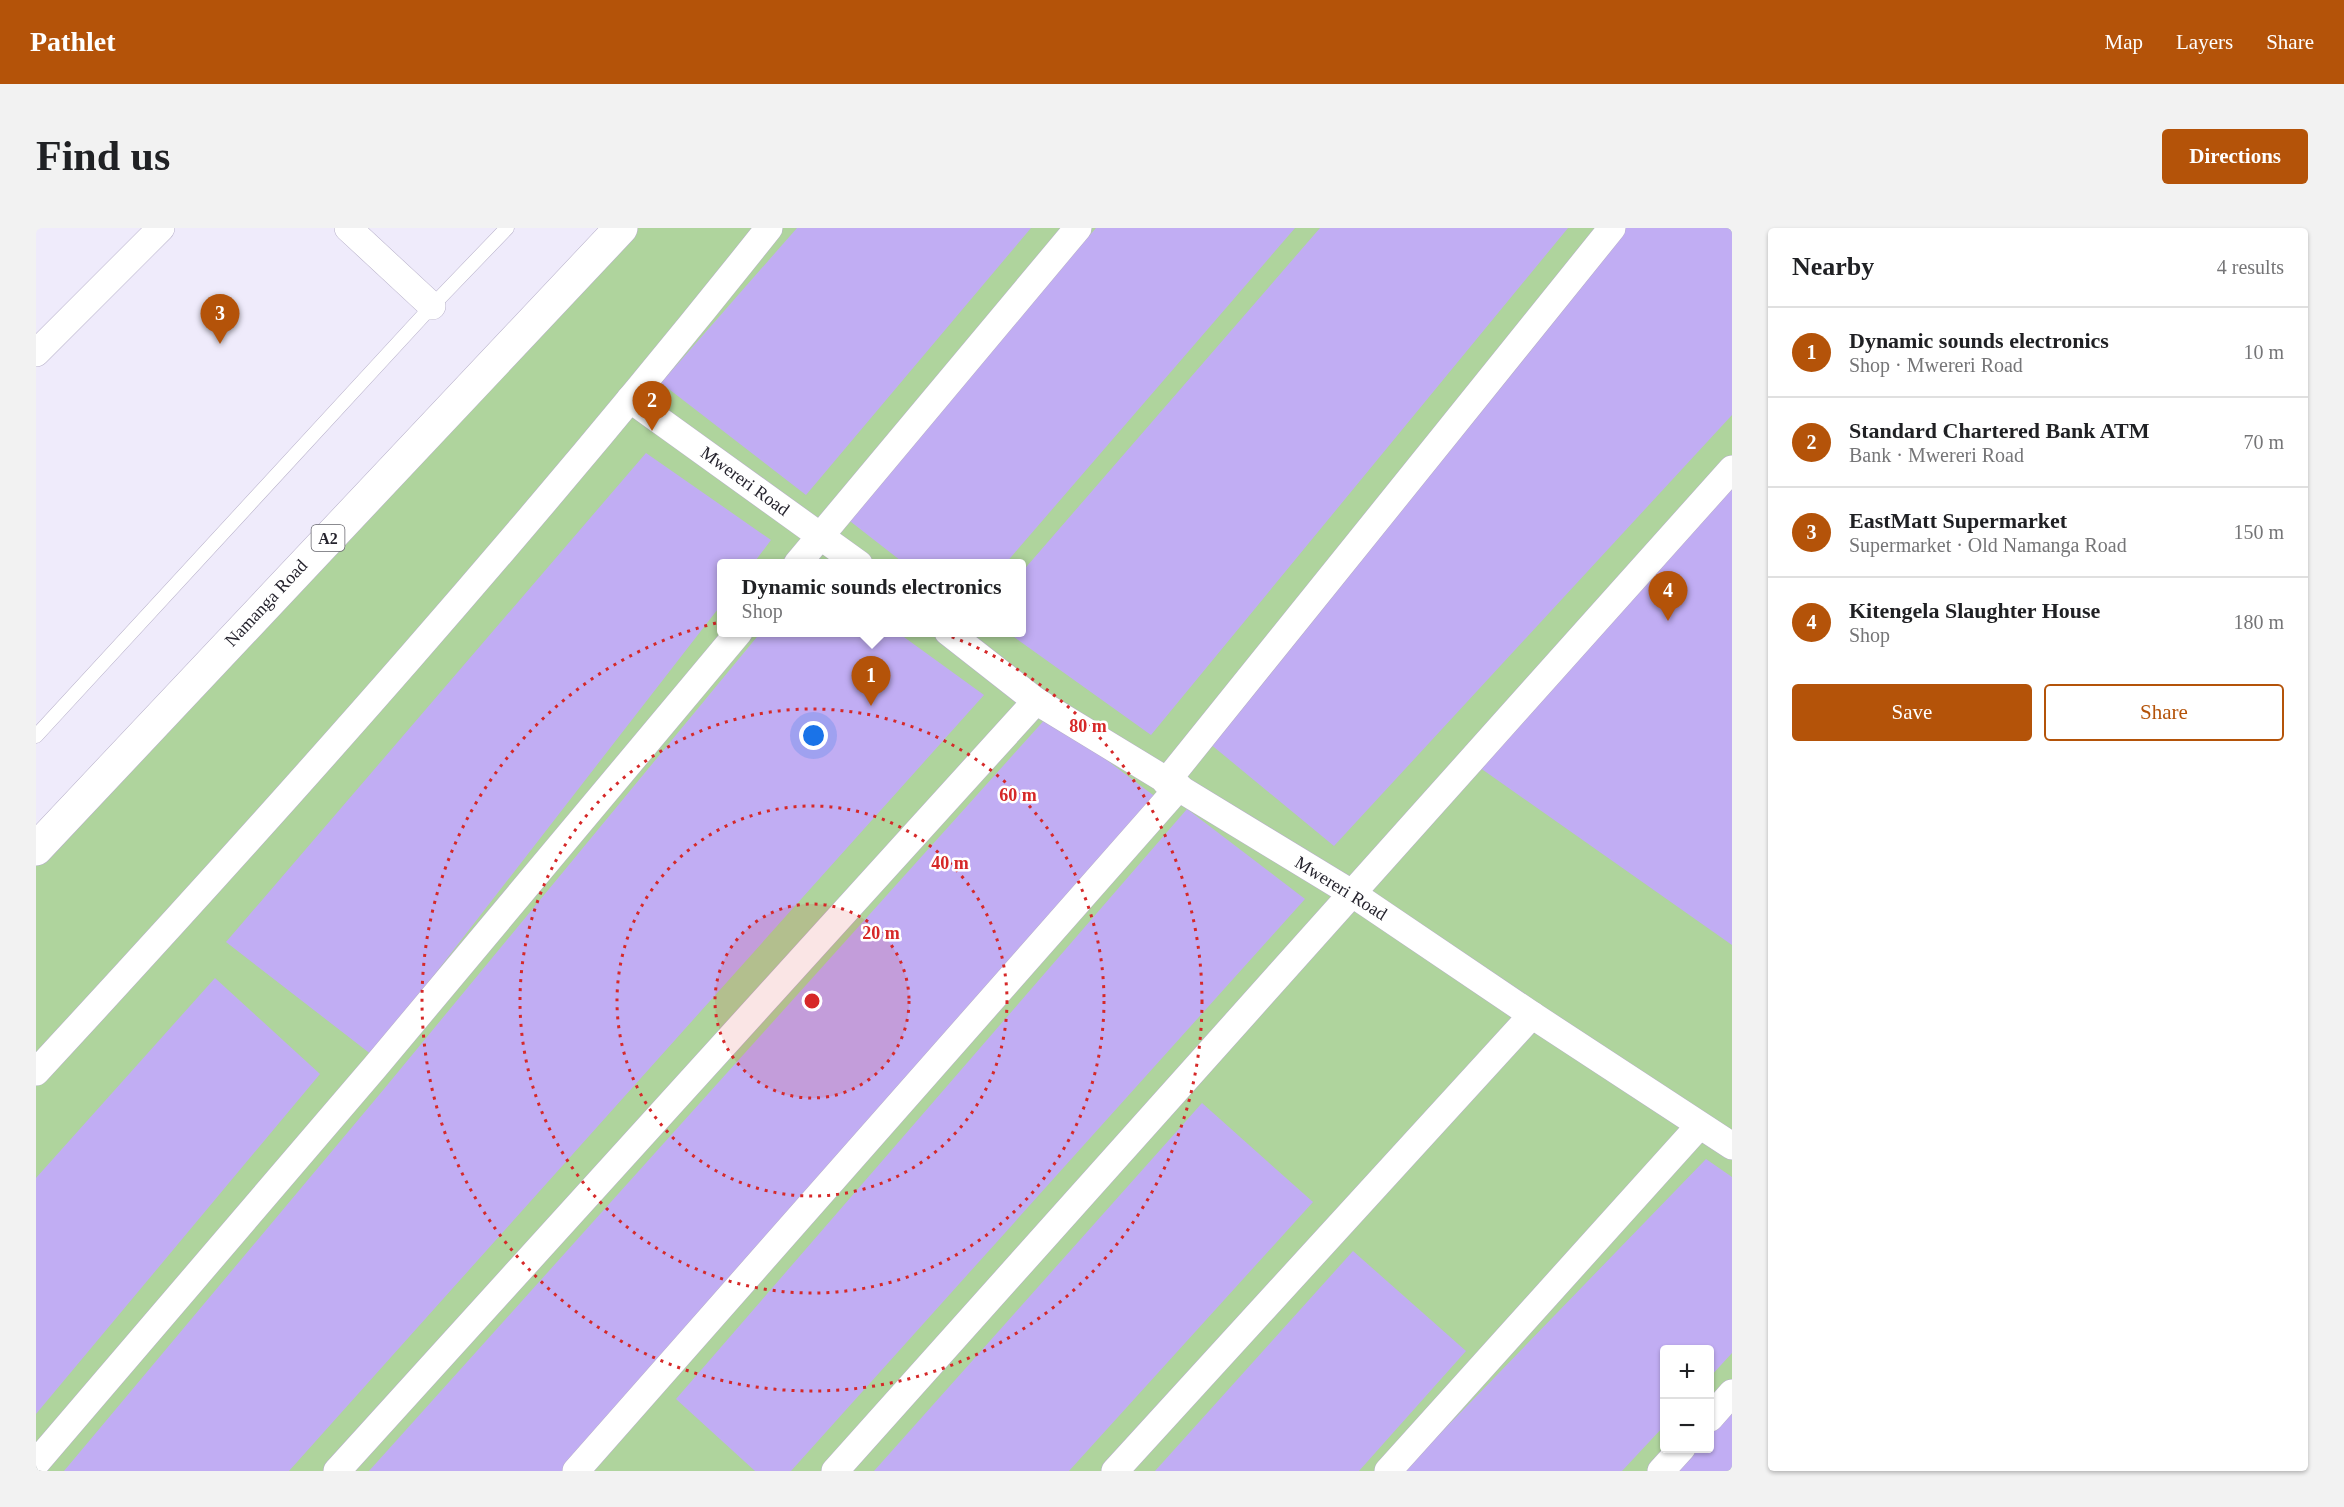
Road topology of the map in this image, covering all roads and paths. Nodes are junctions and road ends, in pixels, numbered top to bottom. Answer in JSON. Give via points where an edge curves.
{"nodes":[{"id":1,"x":161,"y":228,"type":"edge"},
{"id":2,"x":348,"y":228,"type":"edge"},
{"id":3,"x":507,"y":228,"type":"edge"},
{"id":4,"x":769,"y":228,"type":"edge"},
{"id":5,"x":1078,"y":228,"type":"edge"},
{"id":6,"x":1612,"y":228,"type":"edge"},
{"id":7,"x":615,"y":230,"type":"edge"},
{"id":8,"x":432,"y":306,"type":"junction"},
{"id":9,"x":36,"y":353,"type":"edge"},
{"id":10,"x":630,"y":399,"type":"junction"},
{"id":11,"x":1732,"y":469,"type":"edge"},
{"id":12,"x":820,"y":535,"type":"junction"},
{"id":13,"x":801,"y":559,"type":"edge"},
{"id":14,"x":852,"y":559,"type":"edge"},
{"id":15,"x":736,"y":637,"type":"edge"},
{"id":16,"x":953,"y":637,"type":"edge"},
{"id":17,"x":1036,"y":701,"type":"junction"},
{"id":18,"x":36,"y":736,"type":"edge"},
{"id":19,"x":1172,"y":785,"type":"junction"},
{"id":20,"x":36,"y":849,"type":"edge"},
{"id":21,"x":1353,"y":894,"type":"junction"},
{"id":22,"x":1532,"y":1016,"type":"junction"},
{"id":23,"x":36,"y":1072,"type":"edge"},
{"id":24,"x":1699,"y":1126,"type":"junction"},
{"id":25,"x":1732,"y":1146,"type":"edge"},
{"id":26,"x":1732,"y":1393,"type":"edge"},
{"id":27,"x":1714,"y":1413,"type":"edge"},
{"id":28,"x":1678,"y":1453,"type":"edge"},
{"id":29,"x":36,"y":1463,"type":"edge"},
{"id":30,"x":337,"y":1471,"type":"edge"},
{"id":31,"x":576,"y":1471,"type":"edge"},
{"id":32,"x":835,"y":1471,"type":"edge"},
{"id":33,"x":1115,"y":1471,"type":"edge"},
{"id":34,"x":1388,"y":1471,"type":"edge"},
{"id":35,"x":1661,"y":1471,"type":"edge"}],
"edges":[{"from":1,"to":9,"type":"street"},
{"from":2,"to":8,"type":"street"},
{"from":3,"to":8,"type":"lane"},
{"from":4,"to":10,"type":"street"},
{"from":5,"to":12,"type":"street"},
{"from":6,"to":19,"type":"street"},
{"from":7,"to":20,"type":"highway","name":"Namanga Road","number":"A2"},
{"from":8,"to":18,"type":"lane"},
{"from":10,"to":12,"type":"street","name":"Mwereri Road"},
{"from":10,"to":23,"type":"street","via":[[377,697]]},
{"from":11,"to":21,"type":"street"},
{"from":12,"to":13,"type":"street"},
{"from":12,"to":14,"type":"street","name":"Mwereri Road"},
{"from":15,"to":29,"type":"street"},
{"from":16,"to":17,"type":"street","name":"Mwereri Road"},
{"from":17,"to":19,"type":"street","name":"Mwereri Road"},
{"from":17,"to":30,"type":"street"},
{"from":19,"to":21,"type":"street","name":"Mwereri Road"},
{"from":19,"to":31,"type":"street"},
{"from":21,"to":22,"type":"street","name":"Mwereri Road"},
{"from":21,"to":32,"type":"street"},
{"from":22,"to":24,"type":"street","name":"Mwereri Road"},
{"from":22,"to":33,"type":"street"},
{"from":24,"to":25,"type":"street","name":"Mwereri Road"},
{"from":24,"to":34,"type":"street"},
{"from":26,"to":27,"type":"street"},
{"from":28,"to":35,"type":"street"}]}
